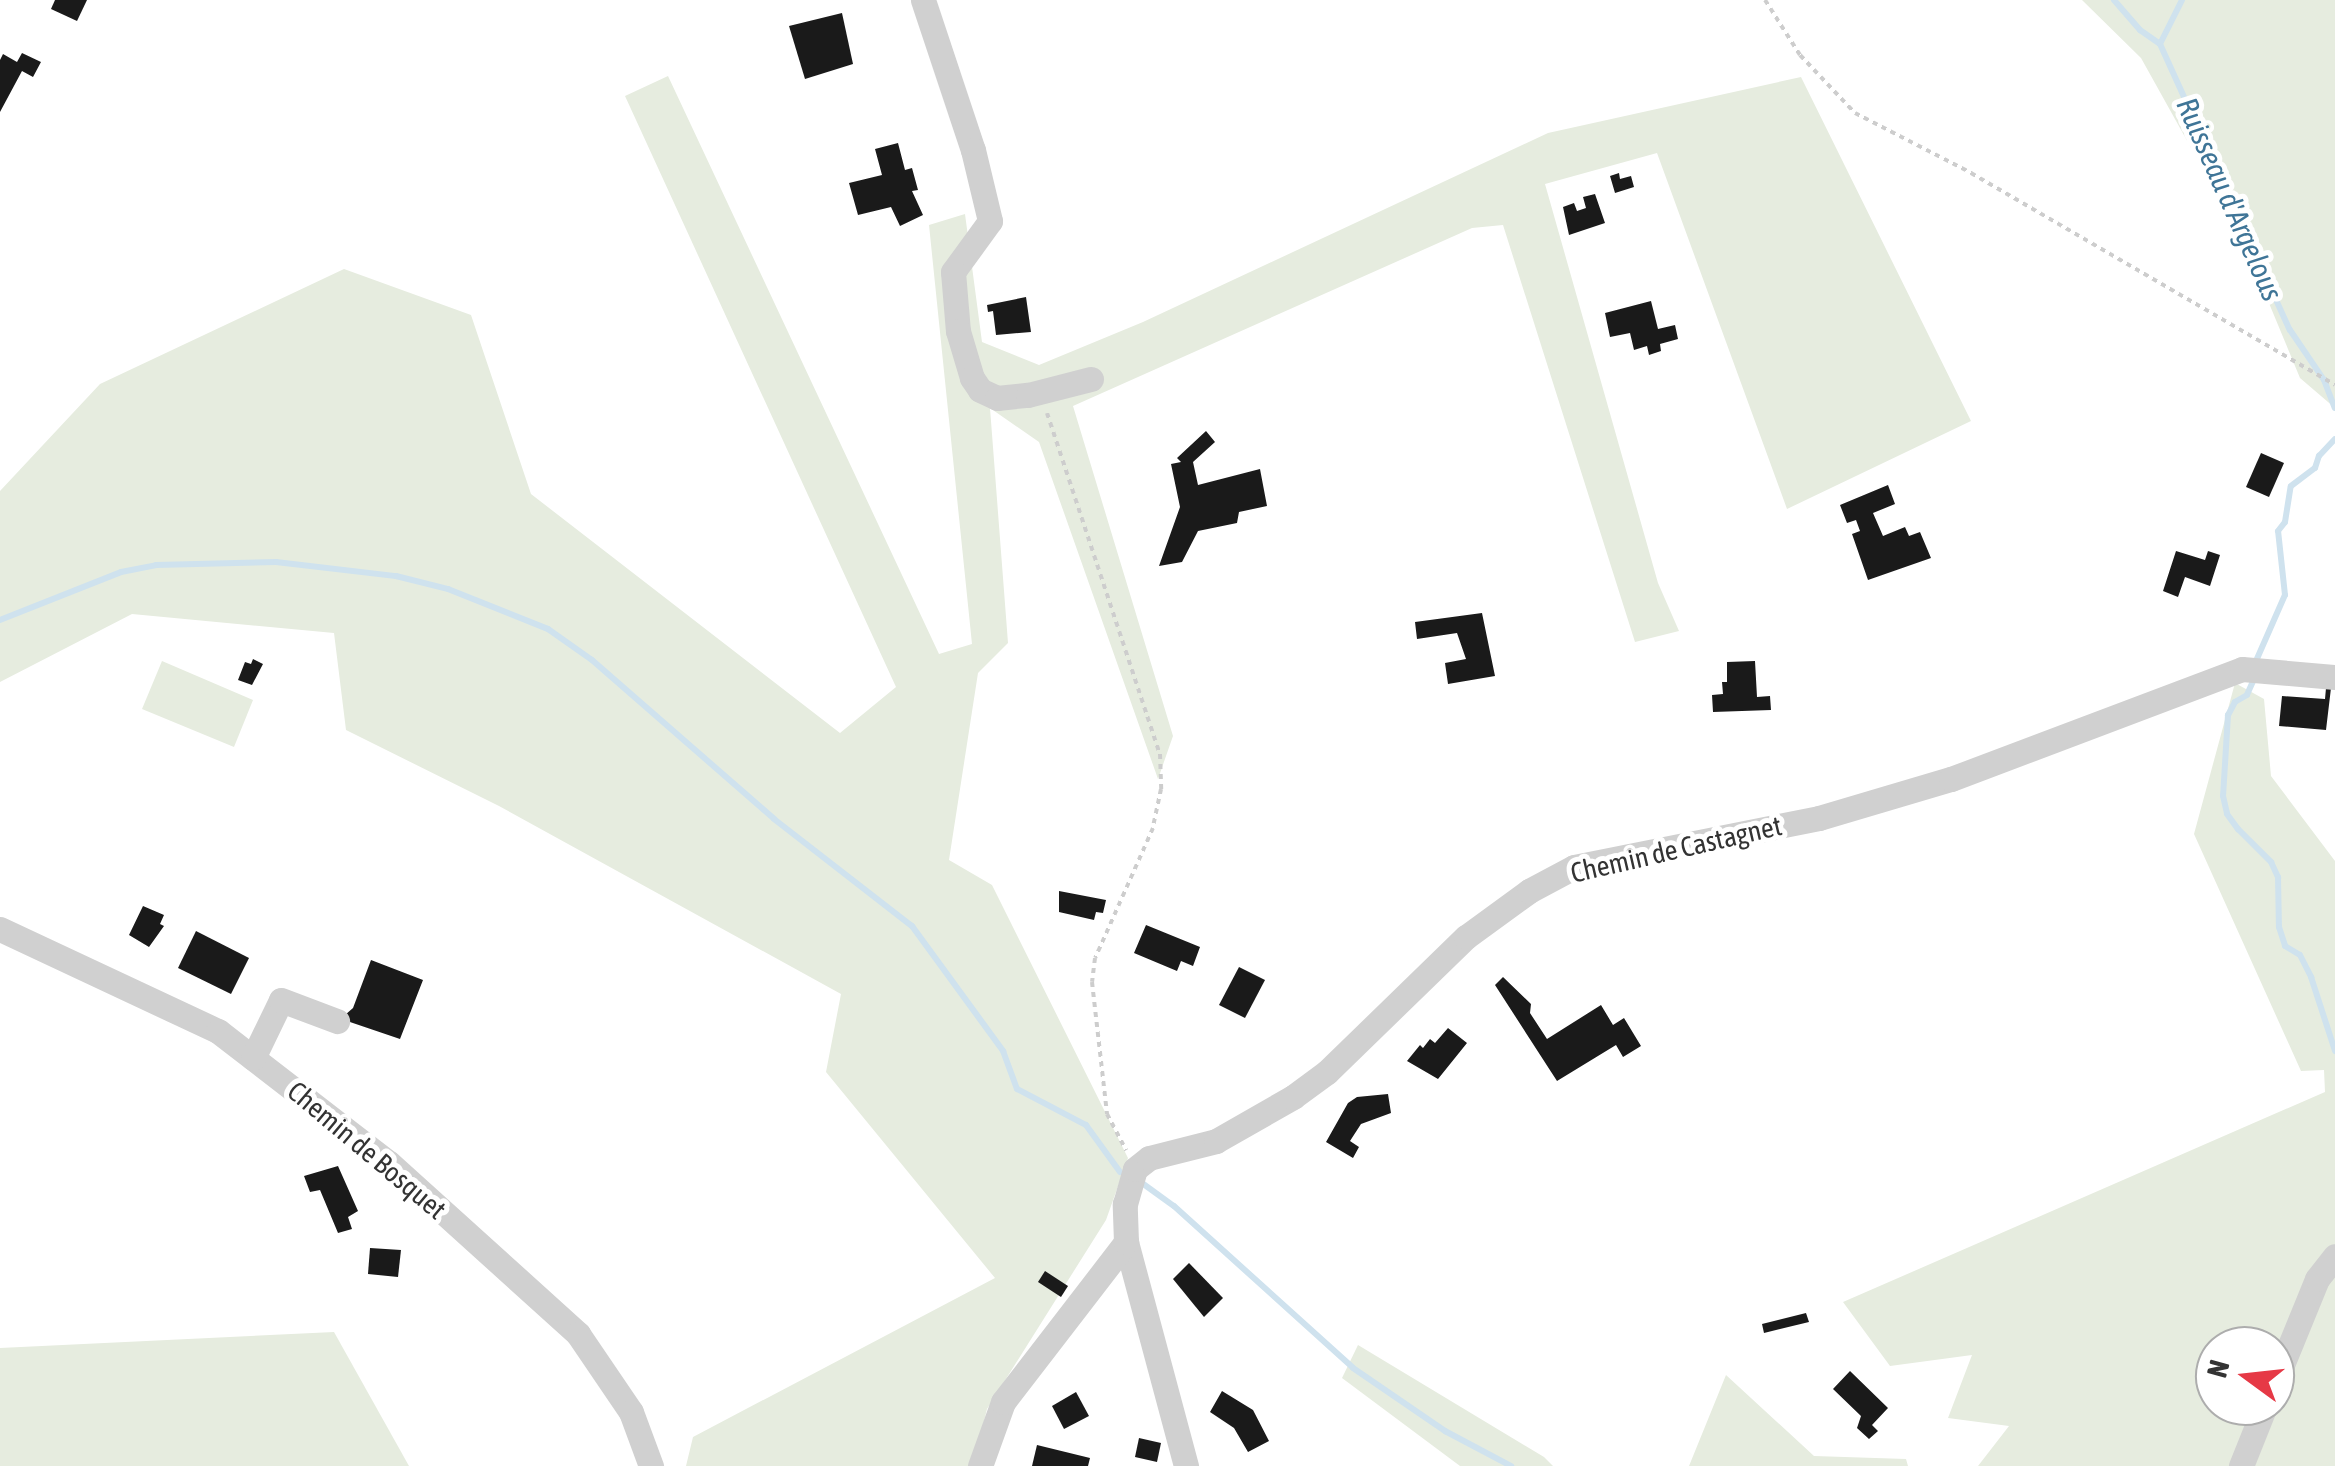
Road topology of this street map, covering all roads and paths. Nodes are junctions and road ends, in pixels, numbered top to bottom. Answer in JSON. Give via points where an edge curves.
{"nodes":[{"id":1,"x":923,"y":0,"type":"edge"},
{"id":2,"x":1765,"y":0,"type":"edge"},
{"id":3,"x":1091,"y":379,"type":"dead end"},
{"id":4,"x":2335,"y":385,"type":"edge"},
{"id":5,"x":1040,"y":392,"type":"junction"},
{"id":6,"x":2335,"y":677,"type":"edge"},
{"id":7,"x":0,"y":929,"type":"edge"},
{"id":8,"x":337,"y":1021,"type":"dead end"},
{"id":9,"x":254,"y":1058,"type":"junction"},
{"id":10,"x":1141,"y":1163,"type":"junction"},
{"id":11,"x":1126,"y":1242,"type":"junction"},
{"id":12,"x":2335,"y":1256,"type":"edge"},
{"id":13,"x":2295,"y":1333,"type":"edge"},
{"id":14,"x":2258,"y":1426,"type":"edge"},
{"id":15,"x":651,"y":1466,"type":"edge"},
{"id":16,"x":980,"y":1466,"type":"edge"},
{"id":17,"x":1186,"y":1466,"type":"edge"},
{"id":18,"x":2241,"y":1466,"type":"edge"}],
"edges":[{"from":1,"to":5,"type":"street","via":[[990,220],[953,272],[962,346],[980,390],[997,398]]},
{"from":2,"to":4,"type":"path","via":[[1800,55],[1855,112]]},
{"from":3,"to":5,"type":"street"},
{"from":5,"to":10,"type":"path","via":[[1160,754],[1153,828],[1094,958],[1092,982],[1106,1114],[1119,1144]]},
{"from":6,"to":10,"type":"street","name":"Chemin de Castagnet","via":[[2251,669],[1950,779],[1818,818],[1574,867],[1492,916],[1292,1097],[1216,1141]]},
{"from":7,"to":9,"type":"street","name":"Chemin de Bosquet","via":[[168,1004]]},
{"from":8,"to":9,"type":"street","via":[[281,1000]]},
{"from":9,"to":15,"type":"street","name":"Chemin de Bosquet","via":[[388,1163],[578,1334],[631,1412]]},
{"from":10,"to":11,"type":"street","via":[[1124,1204]]},
{"from":11,"to":16,"type":"street","via":[[1003,1402]]},
{"from":11,"to":17,"type":"street"},
{"from":12,"to":13,"type":"street","via":[[2317,1279]]},
{"from":14,"to":18,"type":"street"}]}
